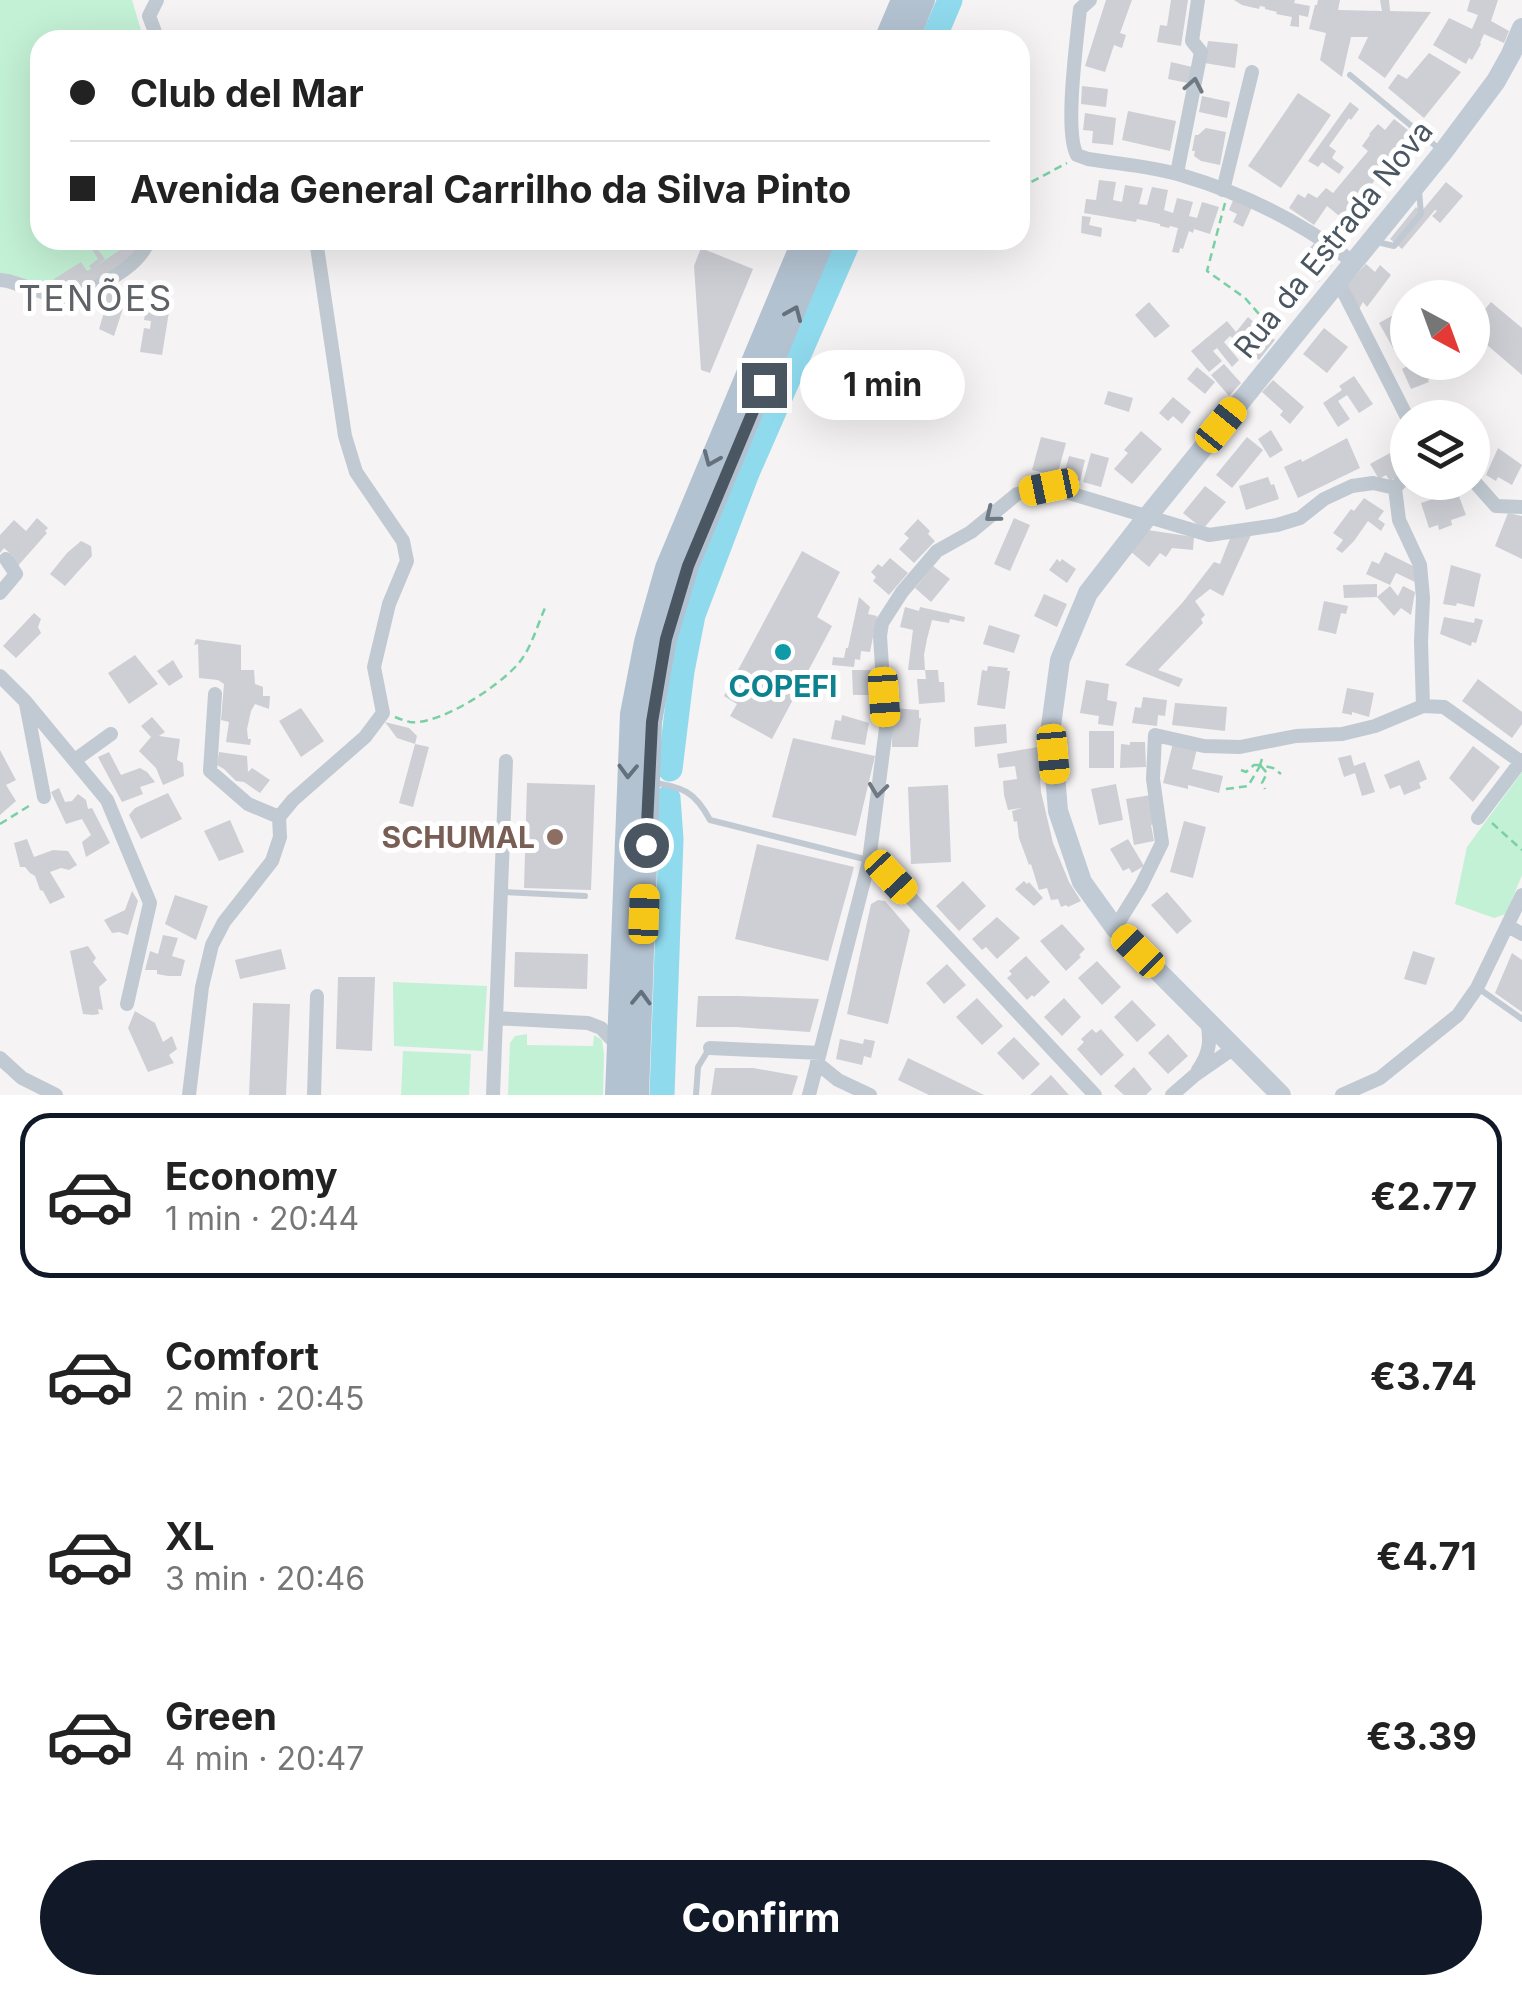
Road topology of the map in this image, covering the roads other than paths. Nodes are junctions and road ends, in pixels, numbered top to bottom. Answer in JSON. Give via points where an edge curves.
{"nodes":[{"id":1,"x":158,"y":0,"type":"edge"},
{"id":2,"x":902,"y":0,"type":"edge"},
{"id":3,"x":924,"y":0,"type":"edge"},
{"id":4,"x":1198,"y":0,"type":"edge"},
{"id":5,"x":1082,"y":3,"type":"edge"},
{"id":6,"x":1522,"y":28,"type":"edge"},
{"id":7,"x":154,"y":30,"type":"edge"},
{"id":8,"x":889,"y":30,"type":"edge"},
{"id":9,"x":912,"y":30,"type":"edge"},
{"id":10,"x":1252,"y":72,"type":"dead end"},
{"id":11,"x":1350,"y":76,"type":"dead end"},
{"id":12,"x":1443,"y":152,"type":"junction"},
{"id":13,"x":1177,"y":174,"type":"junction"},
{"id":14,"x":1226,"y":191,"type":"junction"},
{"id":15,"x":144,"y":250,"type":"edge"},
{"id":16,"x":317,"y":250,"type":"edge"},
{"id":17,"x":799,"y":250,"type":"edge"},
{"id":18,"x":820,"y":250,"type":"edge"},
{"id":19,"x":1354,"y":263,"type":"junction"},
{"id":20,"x":0,"y":280,"type":"edge"},
{"id":21,"x":1338,"y":281,"type":"junction"},
{"id":22,"x":1398,"y":400,"type":"edge"},
{"id":23,"x":1390,"y":487,"type":"edge"},
{"id":24,"x":1490,"y":499,"type":"edge"},
{"id":25,"x":1396,"y":500,"type":"edge"},
{"id":26,"x":1522,"y":508,"type":"edge"},
{"id":27,"x":1146,"y":517,"type":"junction"},
{"id":28,"x":6,"y":560,"type":"dead end"},
{"id":29,"x":0,"y":594,"type":"edge"},
{"id":30,"x":0,"y":676,"type":"edge"},
{"id":31,"x":215,"y":694,"type":"dead end"},
{"id":32,"x":26,"y":700,"type":"junction"},
{"id":33,"x":1423,"y":706,"type":"junction"},
{"id":34,"x":111,"y":734,"type":"dead end"},
{"id":35,"x":75,"y":760,"type":"junction"},
{"id":36,"x":506,"y":761,"type":"dead end"},
{"id":37,"x":1521,"y":761,"type":"edge"},
{"id":38,"x":649,"y":781,"type":"junction"},
{"id":39,"x":44,"y":797,"type":"road end"},
{"id":40,"x":1480,"y":816,"type":"road end"},
{"id":41,"x":280,"y":817,"type":"junction"},
{"id":42,"x":869,"y":860,"type":"junction"},
{"id":43,"x":502,"y":892,"type":"junction"},
{"id":44,"x":586,"y":896,"type":"dead end"},
{"id":45,"x":1520,"y":903,"type":"edge"},
{"id":46,"x":1508,"y":926,"type":"junction"},
{"id":47,"x":1115,"y":928,"type":"junction"},
{"id":48,"x":1522,"y":934,"type":"edge"},
{"id":49,"x":1477,"y":988,"type":"junction"},
{"id":50,"x":317,"y":996,"type":"dead end"},
{"id":51,"x":620,"y":1000,"type":"junction"},
{"id":52,"x":127,"y":1004,"type":"dead end"},
{"id":53,"x":496,"y":1018,"type":"junction"},
{"id":54,"x":1522,"y":1019,"type":"edge"},
{"id":55,"x":1207,"y":1021,"type":"junction"},
{"id":56,"x":588,"y":1023,"type":"junction"},
{"id":57,"x":1231,"y":1045,"type":"junction"},
{"id":58,"x":618,"y":1046,"type":"junction"},
{"id":59,"x":710,"y":1048,"type":"joint"},
{"id":60,"x":0,"y":1058,"type":"edge"},
{"id":61,"x":818,"y":1058,"type":"junction"},
{"id":62,"x":1195,"y":1075,"type":"junction"},
{"id":63,"x":838,"y":1080,"type":"junction"},
{"id":64,"x":1270,"y":1091,"type":"edge"},
{"id":65,"x":809,"y":1093,"type":"edge"},
{"id":66,"x":56,"y":1095,"type":"edge"},
{"id":67,"x":189,"y":1095,"type":"edge"},
{"id":68,"x":314,"y":1095,"type":"edge"},
{"id":69,"x":494,"y":1095,"type":"edge"},
{"id":70,"x":616,"y":1095,"type":"edge"},
{"id":71,"x":638,"y":1095,"type":"edge"},
{"id":72,"x":696,"y":1095,"type":"edge"},
{"id":73,"x":870,"y":1095,"type":"edge"},
{"id":74,"x":1094,"y":1095,"type":"edge"},
{"id":75,"x":1172,"y":1095,"type":"edge"},
{"id":76,"x":1342,"y":1095,"type":"edge"}],
"edges":[{"from":1,"to":7,"type":"street","via":[[149,16]]},
{"from":2,"to":8,"type":"main road"},
{"from":3,"to":9,"type":"main road"},
{"from":13,"to":4,"type":"street","one_way":true,"via":[[1201,52],[1192,42]]},
{"from":5,"to":13,"type":"street","via":[[1073,148],[1088,159]]},
{"from":6,"to":12,"type":"main road","name":"Rua da Estrada Nova","via":[[1496,81]]},
{"from":10,"to":14,"type":"street"},
{"from":11,"to":12,"type":"lane"},
{"from":12,"to":19,"type":"main road","name":"Rua da Estrada Nova"},
{"from":13,"to":14,"type":"street"},
{"from":14,"to":19,"type":"street"},
{"from":15,"to":20,"type":"street","via":[[71,301]]},
{"from":16,"to":41,"type":"street","via":[[345,436],[356,472],[403,541],[408,561],[374,667],[383,712]]},
{"from":17,"to":51,"type":"main road","one_way":true,"via":[[666,568],[645,642],[630,714]]},
{"from":38,"to":18,"type":"main road","one_way":true,"via":[[666,639],[688,566]]},
{"from":19,"to":21,"type":"main road","name":"Rua da Estrada Nova"},
{"from":21,"to":22,"type":"street"},
{"from":21,"to":27,"type":"main road","name":"Rua da Estrada Nova"},
{"from":23,"to":27,"type":"street","via":[[1352,486],[1277,526],[1209,535]]},
{"from":24,"to":26,"type":"street"},
{"from":25,"to":33,"type":"street","via":[[1420,565]]},
{"from":27,"to":42,"type":"street","one_way":true,"via":[[1049,487],[1017,494],[937,550],[912,578],[880,636],[886,728]]},
{"from":27,"to":47,"type":"main road","name":"Rua da Estrada Nova","via":[[1088,594],[1060,660],[1051,726],[1058,811],[1082,882]]},
{"from":28,"to":29,"type":"street","via":[[16,574]]},
{"from":30,"to":32,"type":"street"},
{"from":31,"to":41,"type":"street","via":[[210,771],[248,804]]},
{"from":32,"to":35,"type":"street"},
{"from":32,"to":39,"type":"street"},
{"from":33,"to":37,"type":"street","via":[[1444,707]]},
{"from":33,"to":47,"type":"street","via":[[1358,731],[1228,748],[1156,736],[1153,778],[1162,843]]},
{"from":34,"to":35,"type":"street"},
{"from":35,"to":52,"type":"street","via":[[108,800],[150,903]]},
{"from":36,"to":43,"type":"street"},
{"from":37,"to":40,"type":"street"},
{"from":38,"to":42,"type":"lane","via":[[691,793],[710,820]]},
{"from":71,"to":38,"type":"main road","one_way":true},
{"from":41,"to":67,"type":"street","via":[[272,862],[212,945]]},
{"from":42,"to":61,"type":"street"},
{"from":42,"to":74,"type":"street"},
{"from":43,"to":44,"type":"lane"},
{"from":43,"to":53,"type":"street"},
{"from":45,"to":46,"type":"street"},
{"from":46,"to":48,"type":"street"},
{"from":46,"to":49,"type":"street"},
{"from":47,"to":55,"type":"main road","name":"Rua da Estrada Nova"},
{"from":49,"to":54,"type":"lane"},
{"from":49,"to":76,"type":"street","via":[[1446,1026],[1399,1064]]},
{"from":50,"to":68,"type":"street"},
{"from":51,"to":56,"type":"street"},
{"from":51,"to":58,"type":"main road"},
{"from":53,"to":56,"type":"street"},
{"from":53,"to":69,"type":"street"},
{"from":55,"to":57,"type":"main road","name":"Rua da Estrada Nova"},
{"from":55,"to":62,"type":"street","via":[[1210,1046]]},
{"from":56,"to":58,"type":"street"},
{"from":57,"to":62,"type":"street"},
{"from":57,"to":64,"type":"main road","name":"Rua da Estrada Nova"},
{"from":58,"to":70,"type":"main road"},
{"from":59,"to":61,"type":"street"},
{"from":59,"to":72,"type":"lane","via":[[698,1067]]},
{"from":60,"to":66,"type":"street"},
{"from":61,"to":63,"type":"street"},
{"from":61,"to":65,"type":"street"},
{"from":62,"to":75,"type":"street"},
{"from":63,"to":65,"type":"street"},
{"from":63,"to":73,"type":"street"}]}
